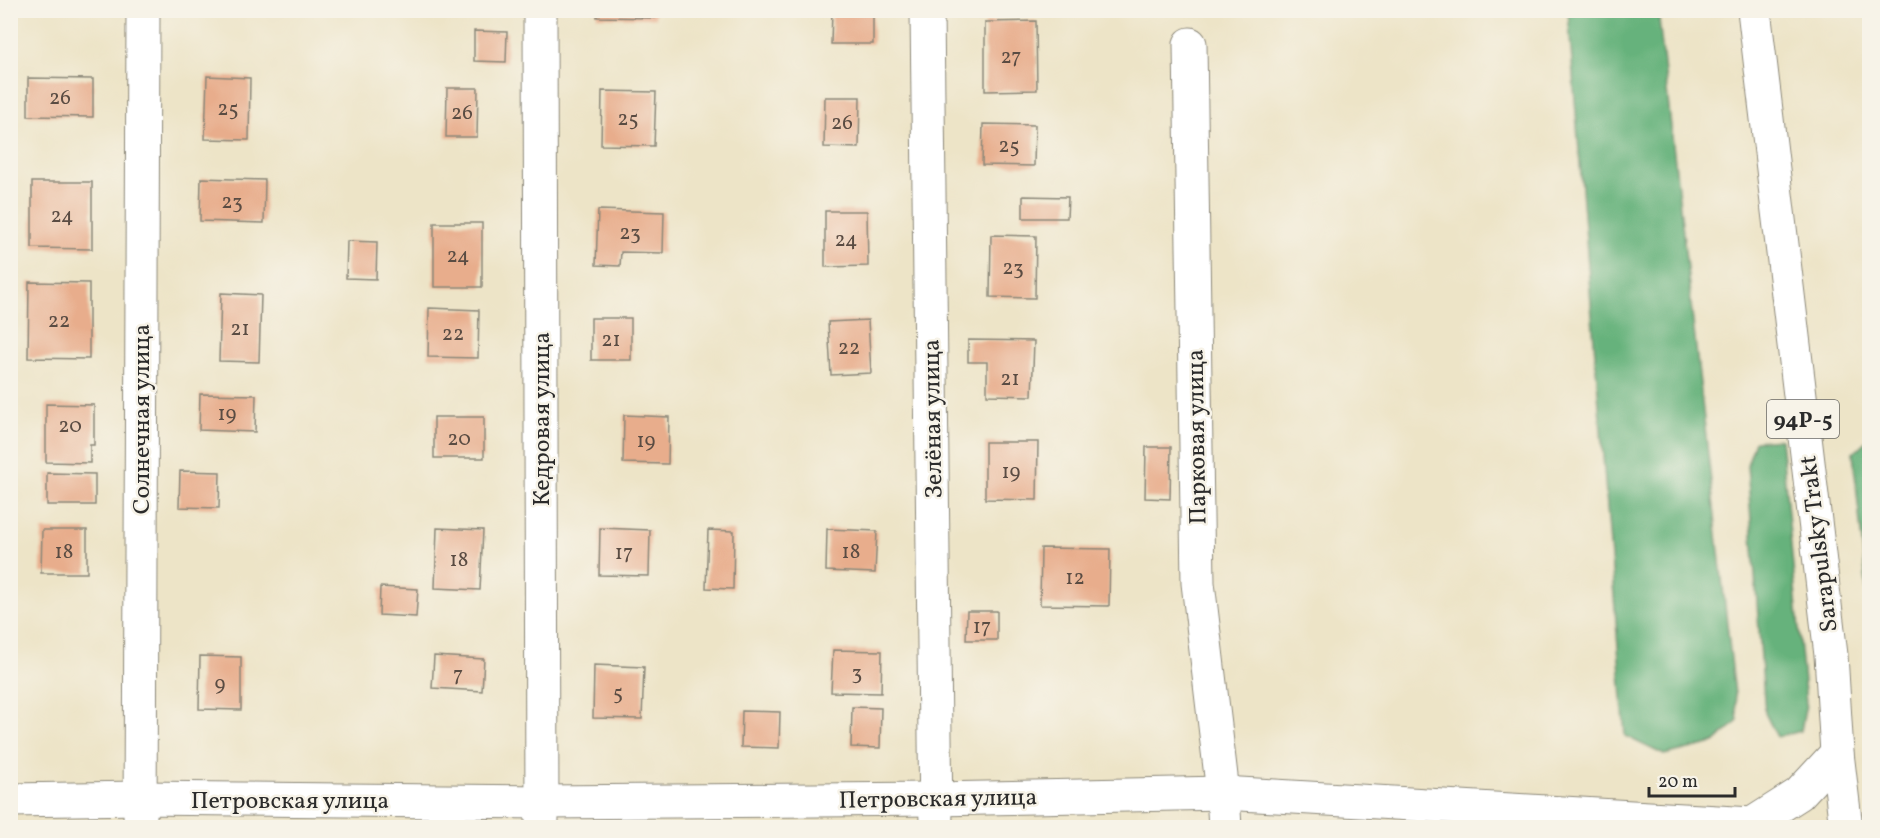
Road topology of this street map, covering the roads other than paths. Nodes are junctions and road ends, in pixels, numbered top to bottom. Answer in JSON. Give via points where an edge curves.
{"nodes":[{"id":1,"x":143,"y":10,"type":"edge"},
{"id":2,"x":540,"y":10,"type":"edge"},
{"id":3,"x":927,"y":10,"type":"edge"},
{"id":4,"x":1755,"y":10,"type":"edge"},
{"id":5,"x":1190,"y":44,"type":"dead end"},
{"id":6,"x":1837,"y":753,"type":"junction"},
{"id":7,"x":1223,"y":793,"type":"junction"},
{"id":8,"x":10,"y":800,"type":"edge"},
{"id":9,"x":140,"y":813,"type":"edge"},
{"id":10,"x":936,"y":813,"type":"edge"},
{"id":11,"x":542,"y":815,"type":"edge"},
{"id":12,"x":1225,"y":828,"type":"edge"},
{"id":13,"x":1846,"y":828,"type":"edge"}],
"edges":[{"from":1,"to":9,"type":"street","name":"Солнечная улица"},
{"from":2,"to":11,"type":"street","name":"Кедровая улица"},
{"from":3,"to":10,"type":"street","name":"Зелёная улица"},
{"from":4,"to":6,"type":"street","name":"Sarapulsky Trakt","number":"94Р-5","via":[[1831,655]]},
{"from":5,"to":7,"type":"street","name":"Парковая улица","via":[[1198,583]]},
{"from":6,"to":7,"type":"street","name":"Петровская улица","via":[[1799,794],[1752,824]]},
{"from":6,"to":13,"type":"street","name":"Sarapulsky Trakt","number":"94Р-5"},
{"from":7,"to":10,"type":"street","name":"Петровская улица"},
{"from":7,"to":12,"type":"street","name":"Парковая улица"},
{"from":8,"to":9,"type":"street","name":"Петровская улица"},
{"from":9,"to":11,"type":"street","name":"Петровская улица"},
{"from":10,"to":11,"type":"street","name":"Петровская улица"}]}
